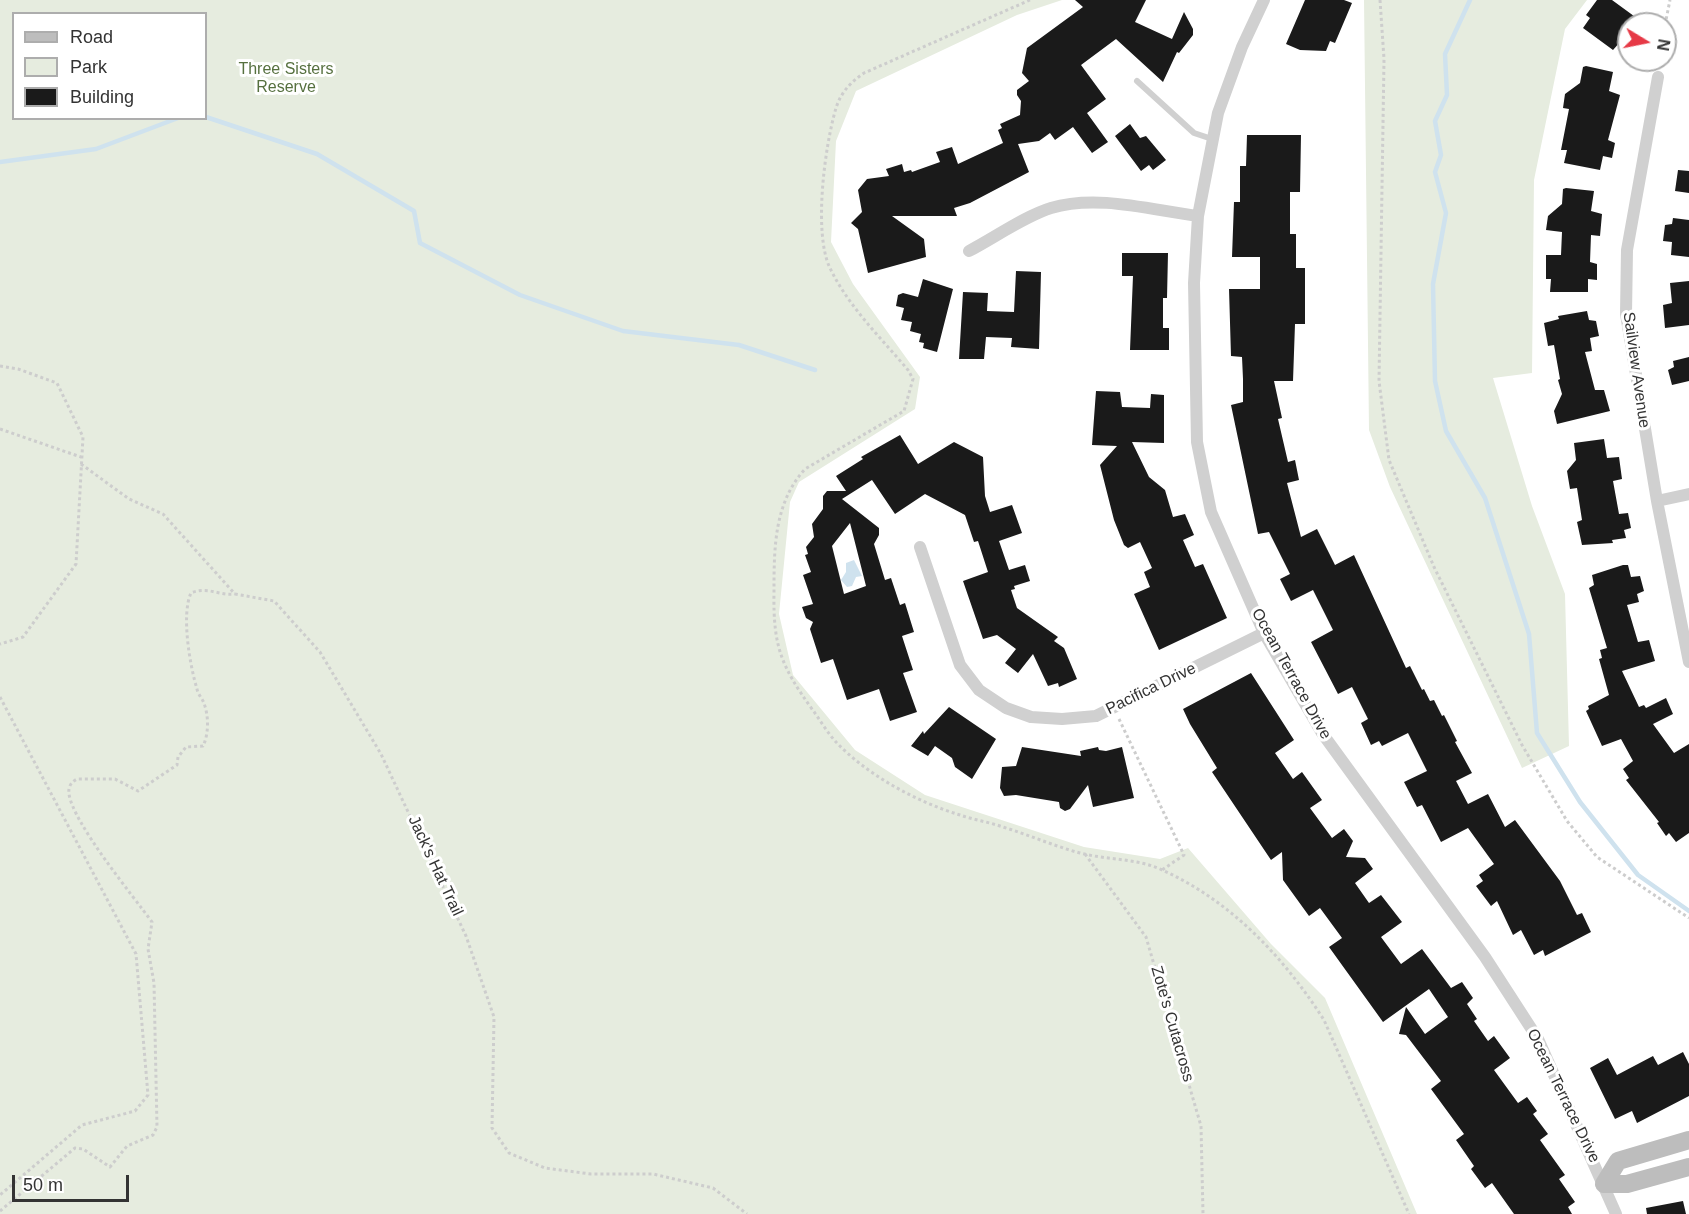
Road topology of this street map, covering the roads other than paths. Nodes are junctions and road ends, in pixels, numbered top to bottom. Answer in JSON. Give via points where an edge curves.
{"nodes":[{"id":1,"x":1264,"y":0,"type":"edge"},
{"id":2,"x":1658,"y":77,"type":"dead end"},
{"id":3,"x":1137,"y":81,"type":"dead end"},
{"id":4,"x":1212,"y":140,"type":"junction"},
{"id":5,"x":1198,"y":216,"type":"junction"},
{"id":6,"x":969,"y":251,"type":"dead end"},
{"id":7,"x":1689,"y":494,"type":"edge"},
{"id":8,"x":1657,"y":501,"type":"junction"},
{"id":9,"x":920,"y":547,"type":"dead end"},
{"id":10,"x":1264,"y":633,"type":"junction"},
{"id":11,"x":1689,"y":662,"type":"edge"},
{"id":12,"x":1689,"y":1140,"type":"edge"},
{"id":13,"x":1689,"y":1167,"type":"edge"},
{"id":14,"x":1604,"y":1184,"type":"junction"},
{"id":15,"x":1616,"y":1214,"type":"edge"}],
"edges":[{"from":1,"to":4,"type":"street","name":"Ocean Terrace Drive","via":[[1242,47]]},
{"from":2,"to":8,"type":"street","name":"Sailview Avenue","via":[[1627,250],[1626,285],[1628,339]]},
{"from":3,"to":4,"type":"lane","via":[[1194,133]]},
{"from":4,"to":5,"type":"street","name":"Ocean Terrace Drive"},
{"from":5,"to":6,"type":"street","via":[[1075,203],[1049,209]]},
{"from":5,"to":10,"type":"street","name":"Ocean Terrace Drive","via":[[1194,283],[1197,442],[1211,512]]},
{"from":7,"to":8,"type":"street"},
{"from":8,"to":11,"type":"street","name":"Sailview Avenue"},
{"from":9,"to":10,"type":"street","name":"Pacifica Drive","via":[[960,665],[980,690],[1006,708],[1031,717],[1096,716]]},
{"from":10,"to":14,"type":"street","name":"Ocean Terrace Drive","via":[[1322,733],[1485,957],[1538,1039]]},
{"from":12,"to":14,"type":"street","via":[[1618,1161]]},
{"from":13,"to":14,"type":"street","via":[[1627,1184]]},
{"from":14,"to":15,"type":"street","name":"Ocean Terrace Drive"}]}
